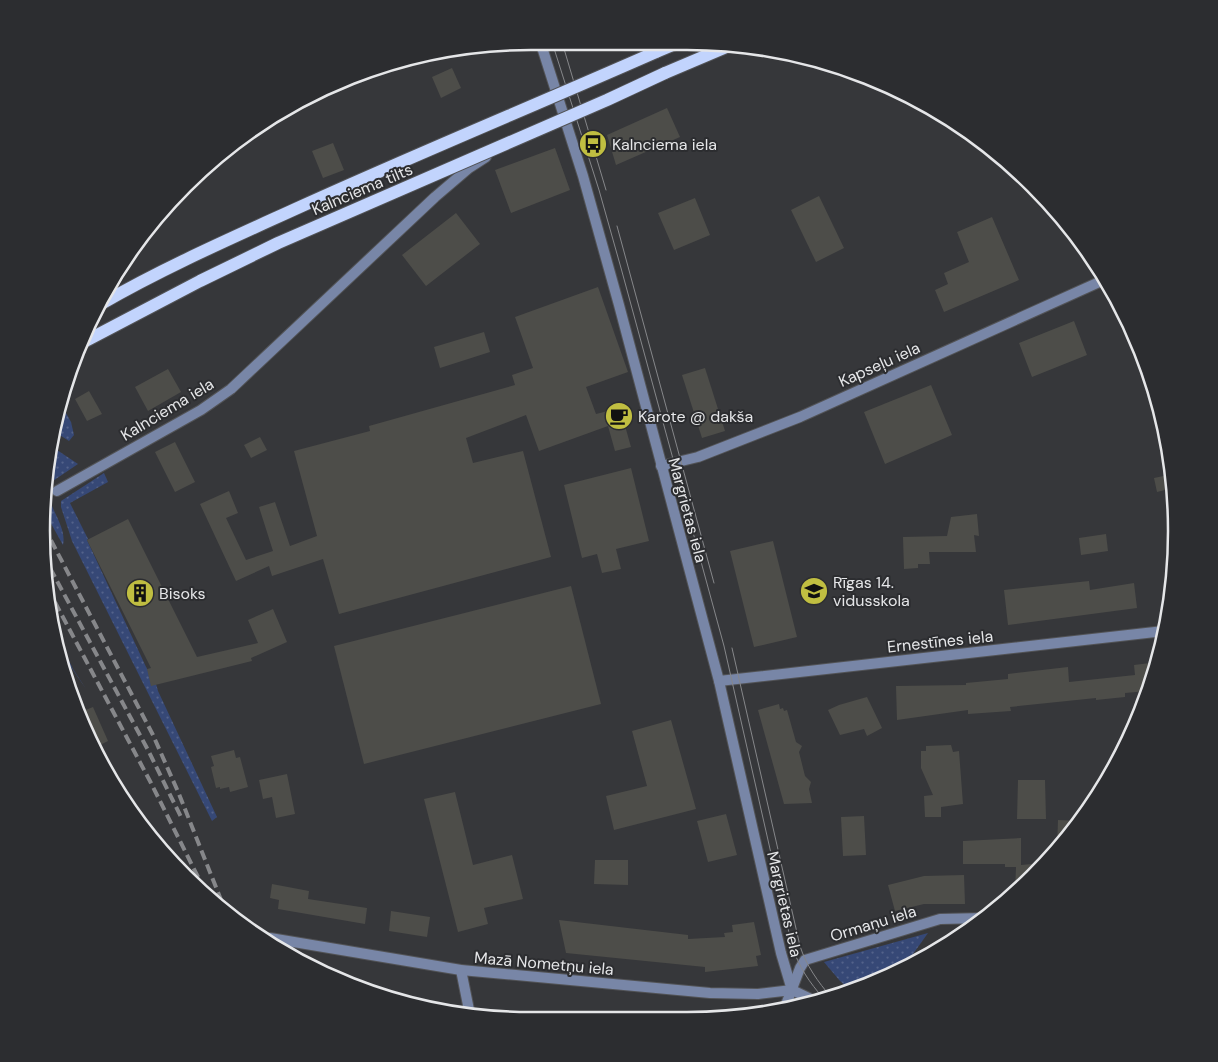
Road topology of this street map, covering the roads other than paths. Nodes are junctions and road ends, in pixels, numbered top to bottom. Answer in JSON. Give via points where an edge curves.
{"nodes":[{"id":1,"x":543,"y":50,"type":"edge"},
{"id":2,"x":661,"y":50,"type":"edge"},
{"id":3,"x":716,"y":51,"type":"edge"},
{"id":4,"x":565,"y":122,"type":"junction"},
{"id":5,"x":1099,"y":282,"type":"edge"},
{"id":6,"x":109,"y":300,"type":"edge"},
{"id":7,"x":91,"y":338,"type":"edge"},
{"id":8,"x":661,"y":466,"type":"junction"},
{"id":9,"x":57,"y":491,"type":"dead end"},
{"id":10,"x":1157,"y":632,"type":"edge"},
{"id":11,"x":720,"y":681,"type":"junction"},
{"id":12,"x":972,"y":918,"type":"edge"},
{"id":13,"x":276,"y":939,"type":"edge"},
{"id":14,"x":461,"y":970,"type":"junction"},
{"id":15,"x":792,"y":990,"type":"junction"},
{"id":16,"x":807,"y":997,"type":"edge"},
{"id":17,"x":787,"y":1002,"type":"edge"},
{"id":18,"x":469,"y":1008,"type":"edge"}],
"edges":[{"from":1,"to":4,"type":"street","name":"Margrietas iela"},
{"from":2,"to":6,"type":"main road","name":"Kalnciema tilts","bridge":true,"via":[[425,150],[187,260]]},
{"from":3,"to":7,"type":"main road","name":"Kalnciema tilts","bridge":true,"via":[[278,243]]},
{"from":4,"to":8,"type":"street","name":"Margrietas iela"},
{"from":4,"to":9,"type":"street","name":"Kalnciema iela","via":[[491,154],[469,168],[231,389]]},
{"from":5,"to":8,"type":"street","name":"Kapseļu iela","via":[[800,417],[698,458]]},
{"from":8,"to":11,"type":"street","name":"Margrietas iela"},
{"from":10,"to":11,"type":"street","name":"Ernestīnes iela"},
{"from":11,"to":15,"type":"street","name":"Margrietas iela"},
{"from":12,"to":15,"type":"street","name":"Ormaņu iela","via":[[940,919],[805,960]]},
{"from":13,"to":14,"type":"street","name":"Mazā Nometņu iela"},
{"from":14,"to":15,"type":"street","name":"Mazā Nometņu iela","via":[[710,993],[758,994]]},
{"from":14,"to":18,"type":"street"},
{"from":15,"to":16,"type":"street"},
{"from":15,"to":17,"type":"street","name":"Ormaņu iela"}]}
